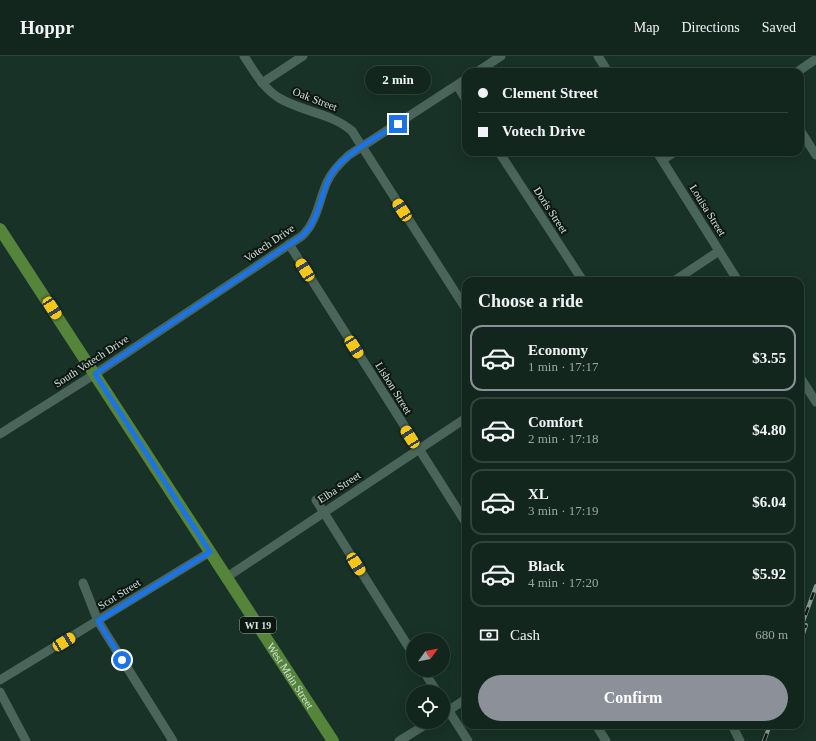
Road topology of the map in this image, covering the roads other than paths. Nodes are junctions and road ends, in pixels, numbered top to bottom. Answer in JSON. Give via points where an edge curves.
{"nodes":[{"id":1,"x":244,"y":56,"type":"edge"},
{"id":2,"x":303,"y":56,"type":"edge"},
{"id":3,"x":501,"y":56,"type":"edge"},
{"id":4,"x":598,"y":56,"type":"edge"},
{"id":5,"x":816,"y":59,"type":"edge"},
{"id":6,"x":483,"y":68,"type":"edge"},
{"id":7,"x":606,"y":68,"type":"edge"},
{"id":8,"x":803,"y":68,"type":"edge"},
{"id":9,"x":462,"y":81,"type":"edge"},
{"id":10,"x":262,"y":83,"type":"junction"},
{"id":11,"x":456,"y":85,"type":"junction"},
{"id":12,"x":462,"y":94,"type":"edge"},
{"id":13,"x":804,"y":136,"type":"edge"},
{"id":14,"x":363,"y":148,"type":"junction"},
{"id":15,"x":816,"y":155,"type":"edge"},
{"id":16,"x":502,"y":156,"type":"edge"},
{"id":17,"x":660,"y":156,"type":"edge"},
{"id":18,"x":668,"y":156,"type":"edge"},
{"id":19,"x":662,"y":160,"type":"junction"},
{"id":20,"x":0,"y":229,"type":"edge"},
{"id":21,"x":289,"y":244,"type":"junction"},
{"id":22,"x":719,"y":251,"type":"junction"},
{"id":23,"x":580,"y":277,"type":"edge"},
{"id":24,"x":680,"y":277,"type":"edge"},
{"id":25,"x":735,"y":277,"type":"edge"},
{"id":26,"x":462,"y":303,"type":"edge"},
{"id":27,"x":195,"y":307,"type":"joint"},
{"id":28,"x":95,"y":374,"type":"junction"},
{"id":29,"x":804,"y":383,"type":"edge"},
{"id":30,"x":816,"y":402,"type":"edge"},
{"id":31,"x":462,"y":421,"type":"edge"},
{"id":32,"x":0,"y":434,"type":"edge"},
{"id":33,"x":418,"y":450,"type":"junction"},
{"id":34,"x":316,"y":500,"type":"dead end"},
{"id":35,"x":324,"y":512,"type":"junction"},
{"id":36,"x":462,"y":517,"type":"edge"},
{"id":37,"x":210,"y":552,"type":"junction"},
{"id":38,"x":227,"y":577,"type":"junction"},
{"id":39,"x":83,"y":583,"type":"dead end"},
{"id":40,"x":98,"y":621,"type":"junction"},
{"id":41,"x":406,"y":643,"type":"edge"},
{"id":42,"x":0,"y":680,"type":"edge"},
{"id":43,"x":0,"y":692,"type":"edge"},
{"id":44,"x":462,"y":702,"type":"edge"},
{"id":45,"x":450,"y":709,"type":"edge"},
{"id":46,"x":450,"y":717,"type":"edge"},
{"id":47,"x":419,"y":729,"type":"edge"},
{"id":48,"x":598,"y":729,"type":"edge"},
{"id":49,"x":734,"y":729,"type":"edge"},
{"id":50,"x":26,"y":741,"type":"edge"},
{"id":51,"x":173,"y":741,"type":"edge"},
{"id":52,"x":333,"y":741,"type":"edge"},
{"id":53,"x":399,"y":741,"type":"edge"},
{"id":54,"x":468,"y":741,"type":"edge"},
{"id":55,"x":606,"y":741,"type":"edge"},
{"id":56,"x":740,"y":741,"type":"edge"}],
"edges":[{"from":1,"to":10,"type":"street","name":"Oak Street"},
{"from":2,"to":10,"type":"street"},
{"from":3,"to":6,"type":"street"},
{"from":4,"to":7,"type":"street"},
{"from":5,"to":8,"type":"street"},
{"from":9,"to":11,"type":"street","name":"Votech Drive"},
{"from":10,"to":14,"type":"street","name":"Oak Street","via":[[279,98],[344,124]]},
{"from":11,"to":12,"type":"street"},
{"from":11,"to":14,"type":"street","name":"Votech Drive"},
{"from":13,"to":15,"type":"street"},
{"from":14,"to":21,"type":"street","name":"Votech Drive","via":[[349,155],[332,172],[309,230]]},
{"from":14,"to":26,"type":"street","name":"Oak Street"},
{"from":16,"to":23,"type":"street","name":"Doris Street"},
{"from":17,"to":19,"type":"street","name":"Louisa Street"},
{"from":18,"to":19,"type":"street"},
{"from":19,"to":22,"type":"street","name":"Louisa Street"},
{"from":20,"to":28,"type":"main road","name":"West Main Street","number":"WI 19"},
{"from":21,"to":27,"type":"street","name":"Votech Drive"},
{"from":21,"to":33,"type":"street","name":"Lisbon Street"},
{"from":22,"to":24,"type":"street"},
{"from":22,"to":25,"type":"street","name":"Louisa Street"},
{"from":27,"to":28,"type":"street","name":"South Votech Drive"},
{"from":28,"to":32,"type":"street","name":"South Votech Drive"},
{"from":28,"to":37,"type":"main road","name":"West Main Street","number":"WI 19"},
{"from":29,"to":30,"type":"street"},
{"from":31,"to":33,"type":"street","name":"Elba Street"},
{"from":33,"to":35,"type":"street","name":"Elba Street"},
{"from":33,"to":36,"type":"street","name":"Lisbon Street"},
{"from":34,"to":35,"type":"street"},
{"from":35,"to":38,"type":"street","name":"Elba Street"},
{"from":35,"to":41,"type":"street"},
{"from":37,"to":38,"type":"main road","name":"West Main Street","number":"WI 19"},
{"from":37,"to":40,"type":"street","name":"Scot Street"},
{"from":38,"to":52,"type":"main road","name":"West Main Street","number":"WI 19"},
{"from":39,"to":40,"type":"street"},
{"from":40,"to":42,"type":"street","name":"Scot Street"},
{"from":40,"to":51,"type":"street"},
{"from":43,"to":50,"type":"street"},
{"from":44,"to":45,"type":"street"},
{"from":46,"to":54,"type":"street"},
{"from":47,"to":53,"type":"street"},
{"from":48,"to":55,"type":"street"},
{"from":49,"to":56,"type":"street"}]}
